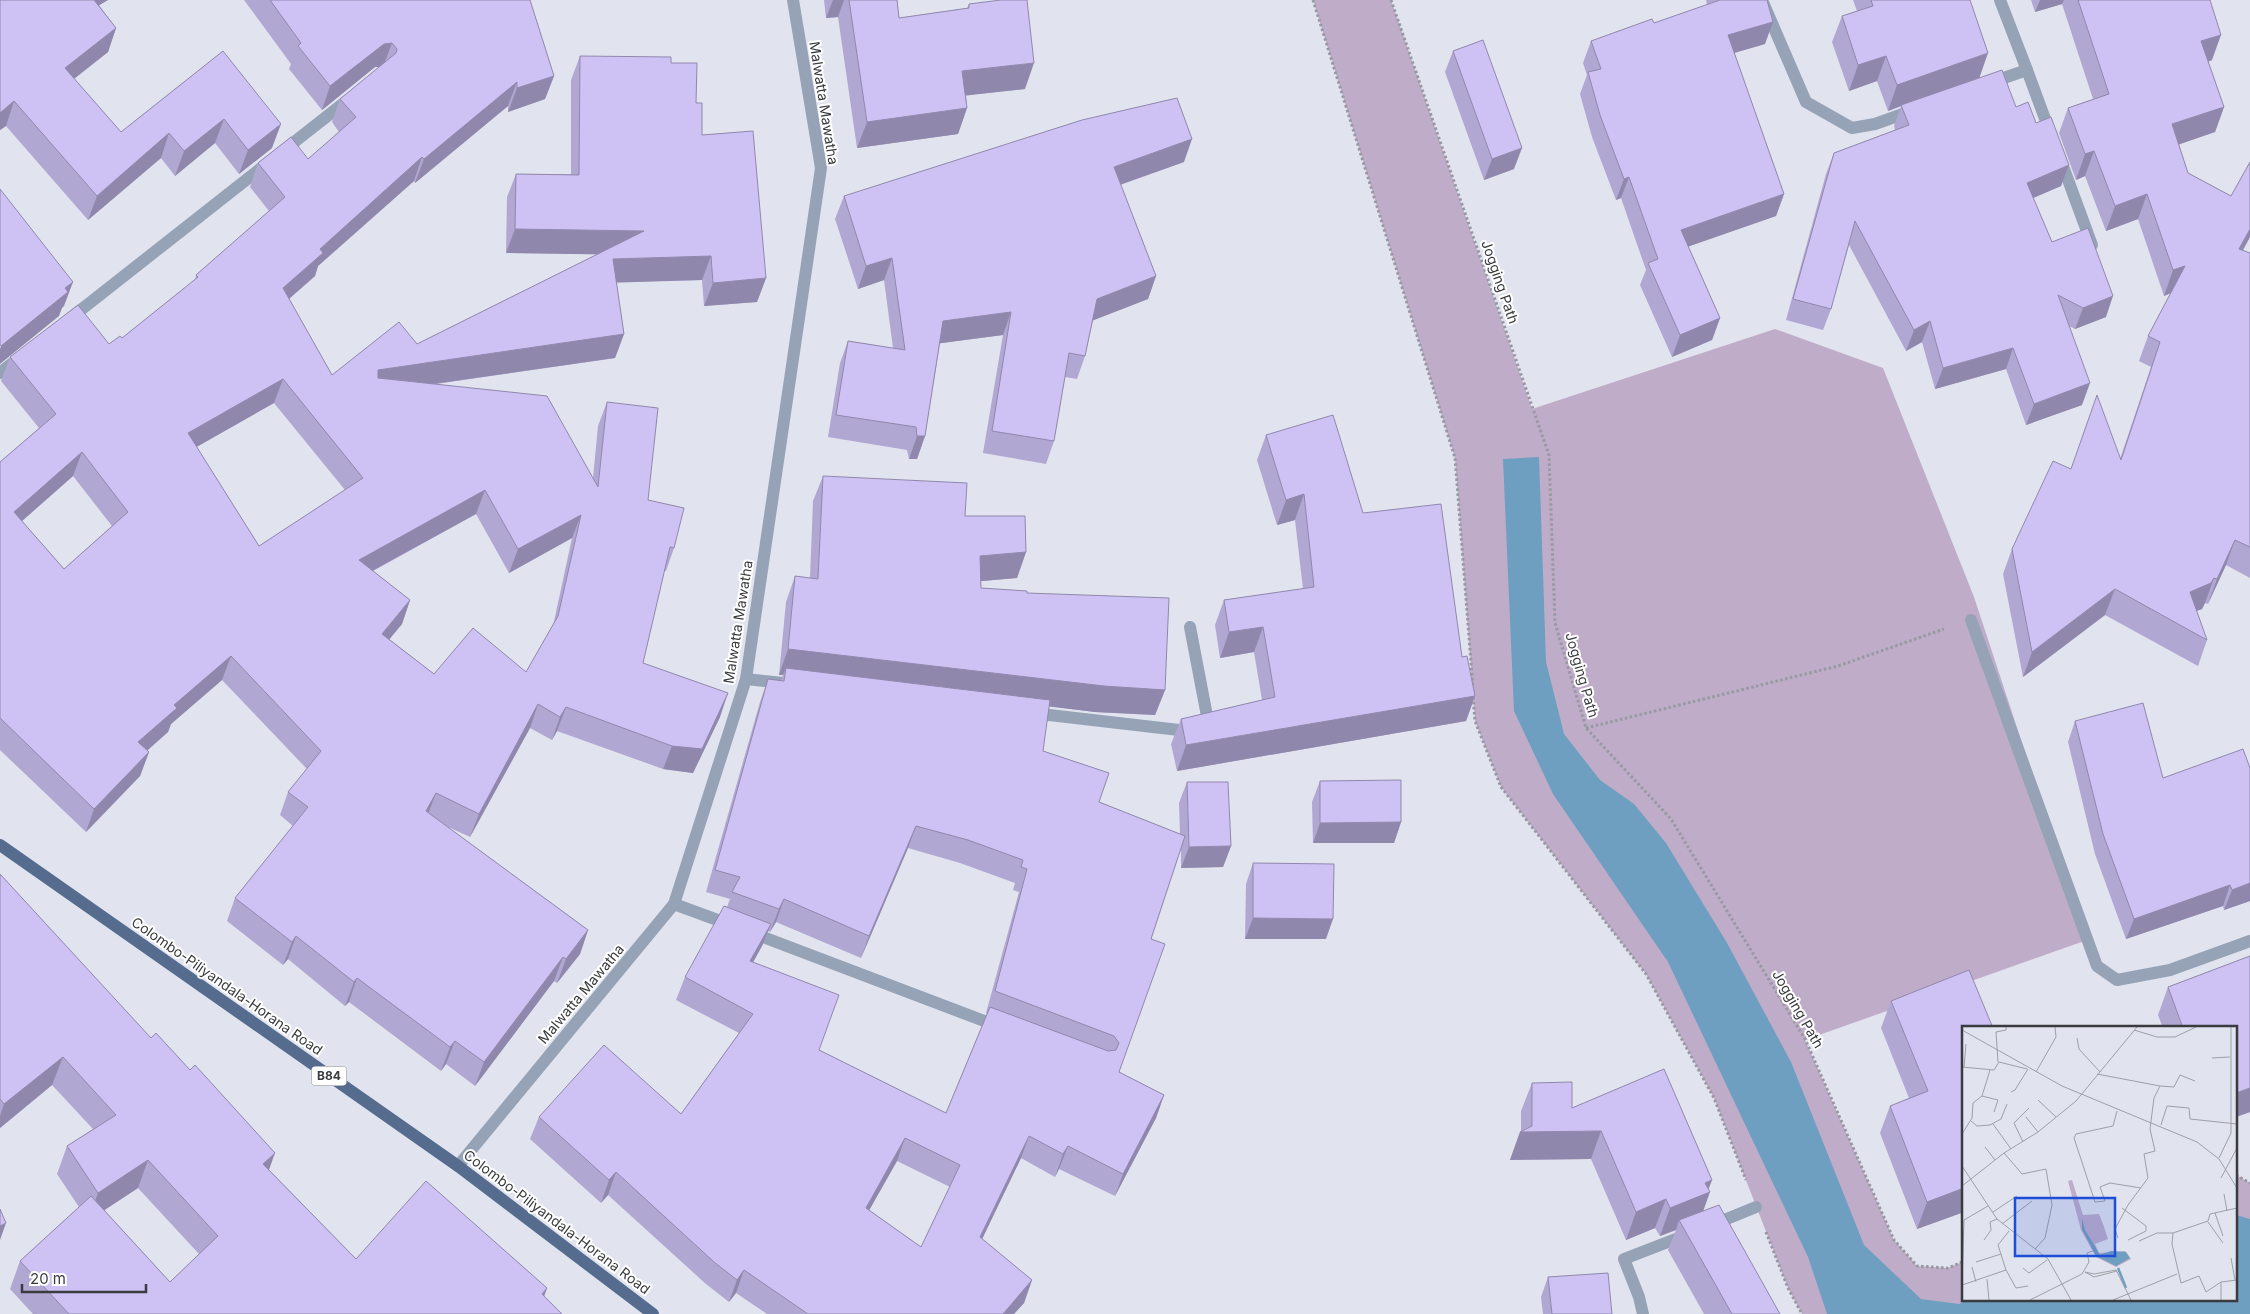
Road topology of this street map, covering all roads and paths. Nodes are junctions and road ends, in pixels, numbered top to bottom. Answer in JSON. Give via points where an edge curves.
{"nodes":[{"id":1,"x":793,"y":0,"type":"edge"},
{"id":2,"x":1313,"y":0,"type":"edge"},
{"id":3,"x":1390,"y":0,"type":"edge"},
{"id":4,"x":1762,"y":0,"type":"edge"},
{"id":5,"x":2000,"y":0,"type":"edge"},
{"id":6,"x":2027,"y":70,"type":"junction"},
{"id":7,"x":1981,"y":86,"type":"edge"},
{"id":8,"x":357,"y":92,"type":"edge"},
{"id":9,"x":1926,"y":105,"type":"edge"},
{"id":10,"x":2096,"y":257,"type":"edge"},
{"id":11,"x":54,"y":330,"type":"edge"},
{"id":12,"x":31,"y":348,"type":"edge"},
{"id":13,"x":0,"y":373,"type":"edge"},
{"id":14,"x":1971,"y":620,"type":"joint"},
{"id":15,"x":1190,"y":627,"type":"dead end"},
{"id":16,"x":746,"y":679,"type":"junction"},
{"id":17,"x":795,"y":685,"type":"edge"},
{"id":18,"x":1020,"y":711,"type":"edge"},
{"id":19,"x":1586,"y":728,"type":"junction"},
{"id":20,"x":0,"y":845,"type":"edge"},
{"id":21,"x":674,"y":904,"type":"junction"},
{"id":22,"x":2250,"y":941,"type":"edge"},
{"id":23,"x":1009,"y":1031,"type":"edge"},
{"id":24,"x":458,"y":1166,"type":"junction"},
{"id":25,"x":2238,"y":1177,"type":"edge"},
{"id":26,"x":2250,"y":1183,"type":"edge"},
{"id":27,"x":1756,"y":1207,"type":"junction"},
{"id":28,"x":1962,"y":1262,"type":"edge"},
{"id":29,"x":653,"y":1314,"type":"edge"},
{"id":30,"x":1642,"y":1314,"type":"edge"},
{"id":31,"x":1802,"y":1314,"type":"edge"}],
"edges":[{"from":1,"to":16,"type":"street","name":"Malwatta Mawatha","via":[[821,168]]},
{"from":2,"to":27,"type":"path","via":[[1455,458],[1475,721],[1501,787],[1646,974],[1714,1098]]},
{"from":3,"to":19,"type":"path","name":"Jogging Path","via":[[1549,455],[1555,622]]},
{"from":4,"to":9,"type":"street","via":[[1806,102],[1852,128],[1875,124]]},
{"from":5,"to":6,"type":"street"},
{"from":6,"to":7,"type":"street"},
{"from":6,"to":10,"type":"street"},
{"from":8,"to":11,"type":"street"},
{"from":12,"to":13,"type":"street"},
{"from":14,"to":19,"type":"path","via":[[1838,666]]},
{"from":14,"to":22,"type":"street","via":[[2097,966],[2117,980],[2170,970]]},
{"from":15,"to":18,"type":"street","via":[[1207,716],[1196,732]]},
{"from":16,"to":17,"type":"street"},
{"from":16,"to":21,"type":"street","name":"Malwatta Mawatha"},
{"from":19,"to":28,"type":"path","name":"Jogging Path","via":[[1671,819],[1805,1039],[1894,1240],[1917,1266],[1948,1268]]},
{"from":20,"to":24,"type":"main road","name":"Colombo-Piliyandala-Horana Road","number":"B84"},
{"from":21,"to":23,"type":"street"},
{"from":21,"to":24,"type":"street","name":"Malwatta Mawatha"},
{"from":24,"to":29,"type":"main road","name":"Colombo-Piliyandala-Horana Road","number":"B84"},
{"from":25,"to":26,"type":"path"},
{"from":27,"to":30,"type":"street","via":[[1624,1259]]},
{"from":27,"to":31,"type":"path","via":[[1788,1288]]}]}
